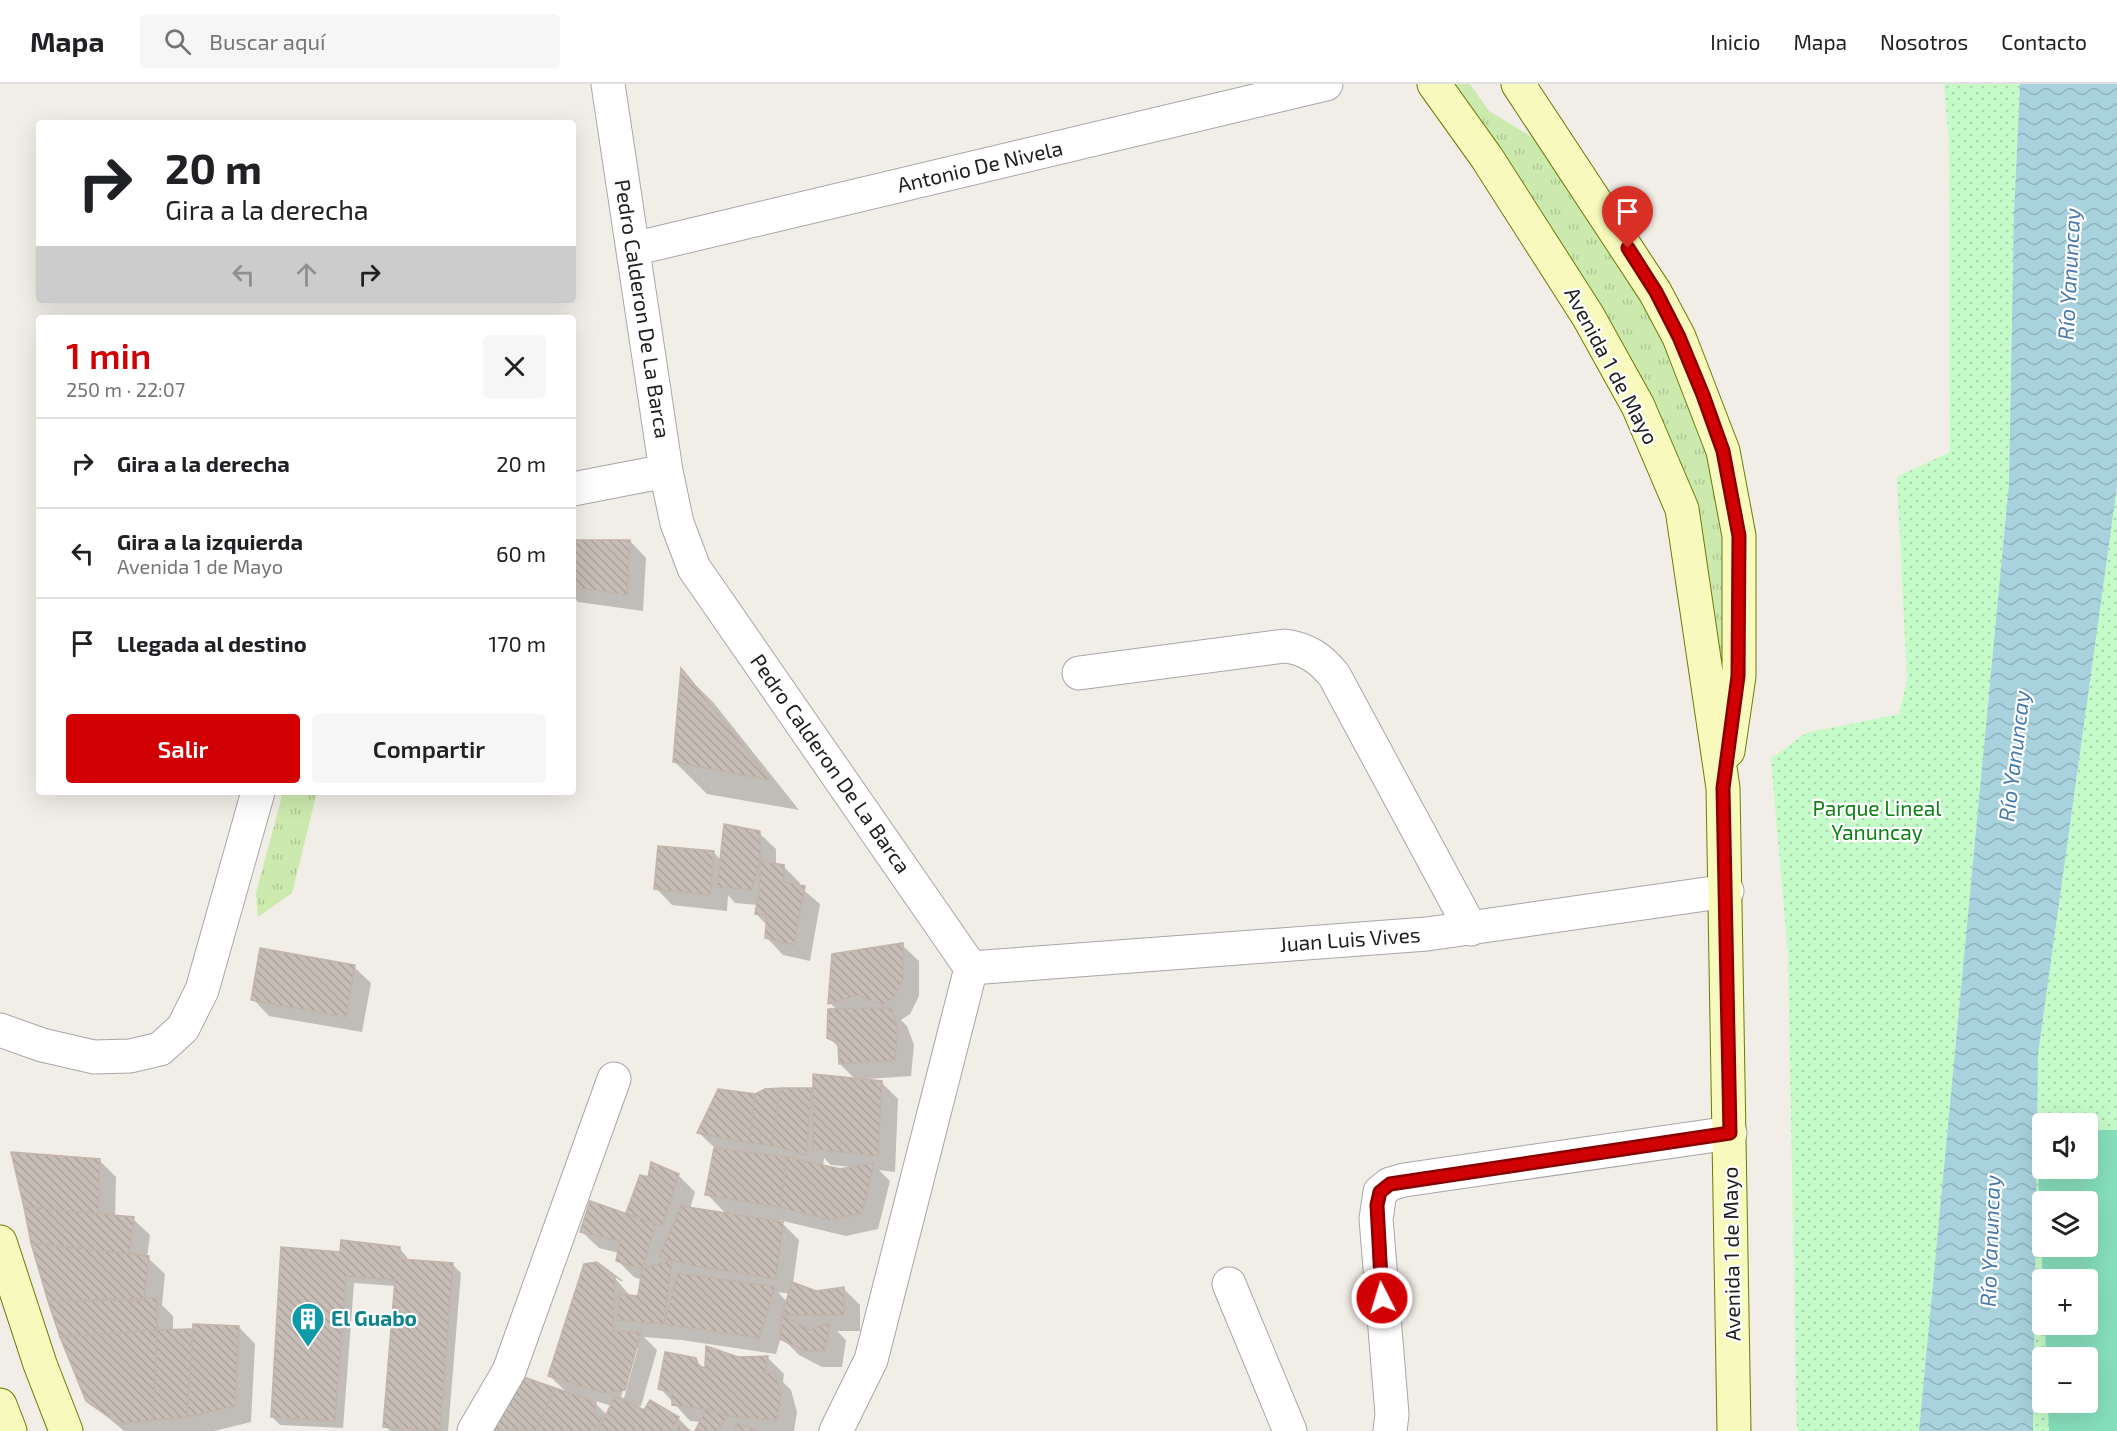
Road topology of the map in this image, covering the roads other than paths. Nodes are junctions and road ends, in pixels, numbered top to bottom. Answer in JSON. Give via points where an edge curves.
{"nodes":[{"id":1,"x":608,"y":84,"type":"edge"},
{"id":2,"x":1326,"y":84,"type":"edge"},
{"id":3,"x":1434,"y":84,"type":"edge"},
{"id":4,"x":1518,"y":84,"type":"edge"},
{"id":5,"x":633,"y":249,"type":"junction"},
{"id":6,"x":666,"y":471,"type":"junction"},
{"id":7,"x":576,"y":488,"type":"edge"},
{"id":8,"x":1079,"y":673,"type":"dead end"},
{"id":9,"x":1723,"y":788,"type":"junction"},
{"id":10,"x":257,"y":795,"type":"edge"},
{"id":11,"x":1727,"y":891,"type":"junction"},
{"id":12,"x":1471,"y":928,"type":"junction"},
{"id":13,"x":971,"y":968,"type":"junction"},
{"id":14,"x":0,"y":1030,"type":"edge"},
{"id":15,"x":614,"y":1078,"type":"dead end"},
{"id":16,"x":1730,"y":1133,"type":"junction"},
{"id":17,"x":0,"y":1242,"type":"edge"},
{"id":18,"x":1229,"y":1284,"type":"dead end"},
{"id":19,"x":0,"y":1406,"type":"edge"},
{"id":20,"x":10,"y":1431,"type":"edge"},
{"id":21,"x":66,"y":1431,"type":"edge"},
{"id":22,"x":474,"y":1431,"type":"edge"},
{"id":23,"x":836,"y":1431,"type":"edge"},
{"id":24,"x":1290,"y":1431,"type":"edge"},
{"id":25,"x":1390,"y":1431,"type":"edge"},
{"id":26,"x":1734,"y":1431,"type":"edge"}],
"edges":[{"from":1,"to":5,"type":"street","name":"Pedro Calderon De La Barca"},
{"from":2,"to":5,"type":"street","name":"Antonio De Nivela"},
{"from":3,"to":9,"type":"main road","name":"Avenida 1 de Mayo","via":[[1487,158],[1588,316],[1638,406],[1682,509]]},
{"from":4,"to":9,"type":"main road","name":"Avenida 1 de Mayo","via":[[1656,292],[1679,337],[1723,451],[1739,547],[1738,676]]},
{"from":5,"to":6,"type":"street","name":"Pedro Calderon De La Barca"},
{"from":6,"to":7,"type":"street"},
{"from":6,"to":13,"type":"street","name":"Pedro Calderon De La Barca","via":[[677,523],[694,568]]},
{"from":8,"to":12,"type":"street","via":[[1285,646],[1313,654],[1334,675]]},
{"from":9,"to":11,"type":"main road","name":"Avenida 1 de Mayo"},
{"from":10,"to":14,"type":"street","via":[[202,990],[183,1028],[160,1049],[130,1056],[94,1057]]},
{"from":11,"to":12,"type":"street","name":"Juan Luis Vives"},
{"from":11,"to":16,"type":"main road","name":"Avenida 1 de Mayo"},
{"from":12,"to":13,"type":"street","name":"Juan Luis Vives"},
{"from":13,"to":23,"type":"street","via":[[871,1359]]},
{"from":15,"to":22,"type":"street","via":[[508,1371]]},
{"from":16,"to":25,"type":"street","via":[[1404,1180],[1384,1188],[1376,1220],[1392,1414]]},
{"from":16,"to":26,"type":"main road","name":"Avenida 1 de Mayo"},
{"from":17,"to":21,"type":"main road"},
{"from":18,"to":24,"type":"street"},
{"from":19,"to":20,"type":"main road"}]}
